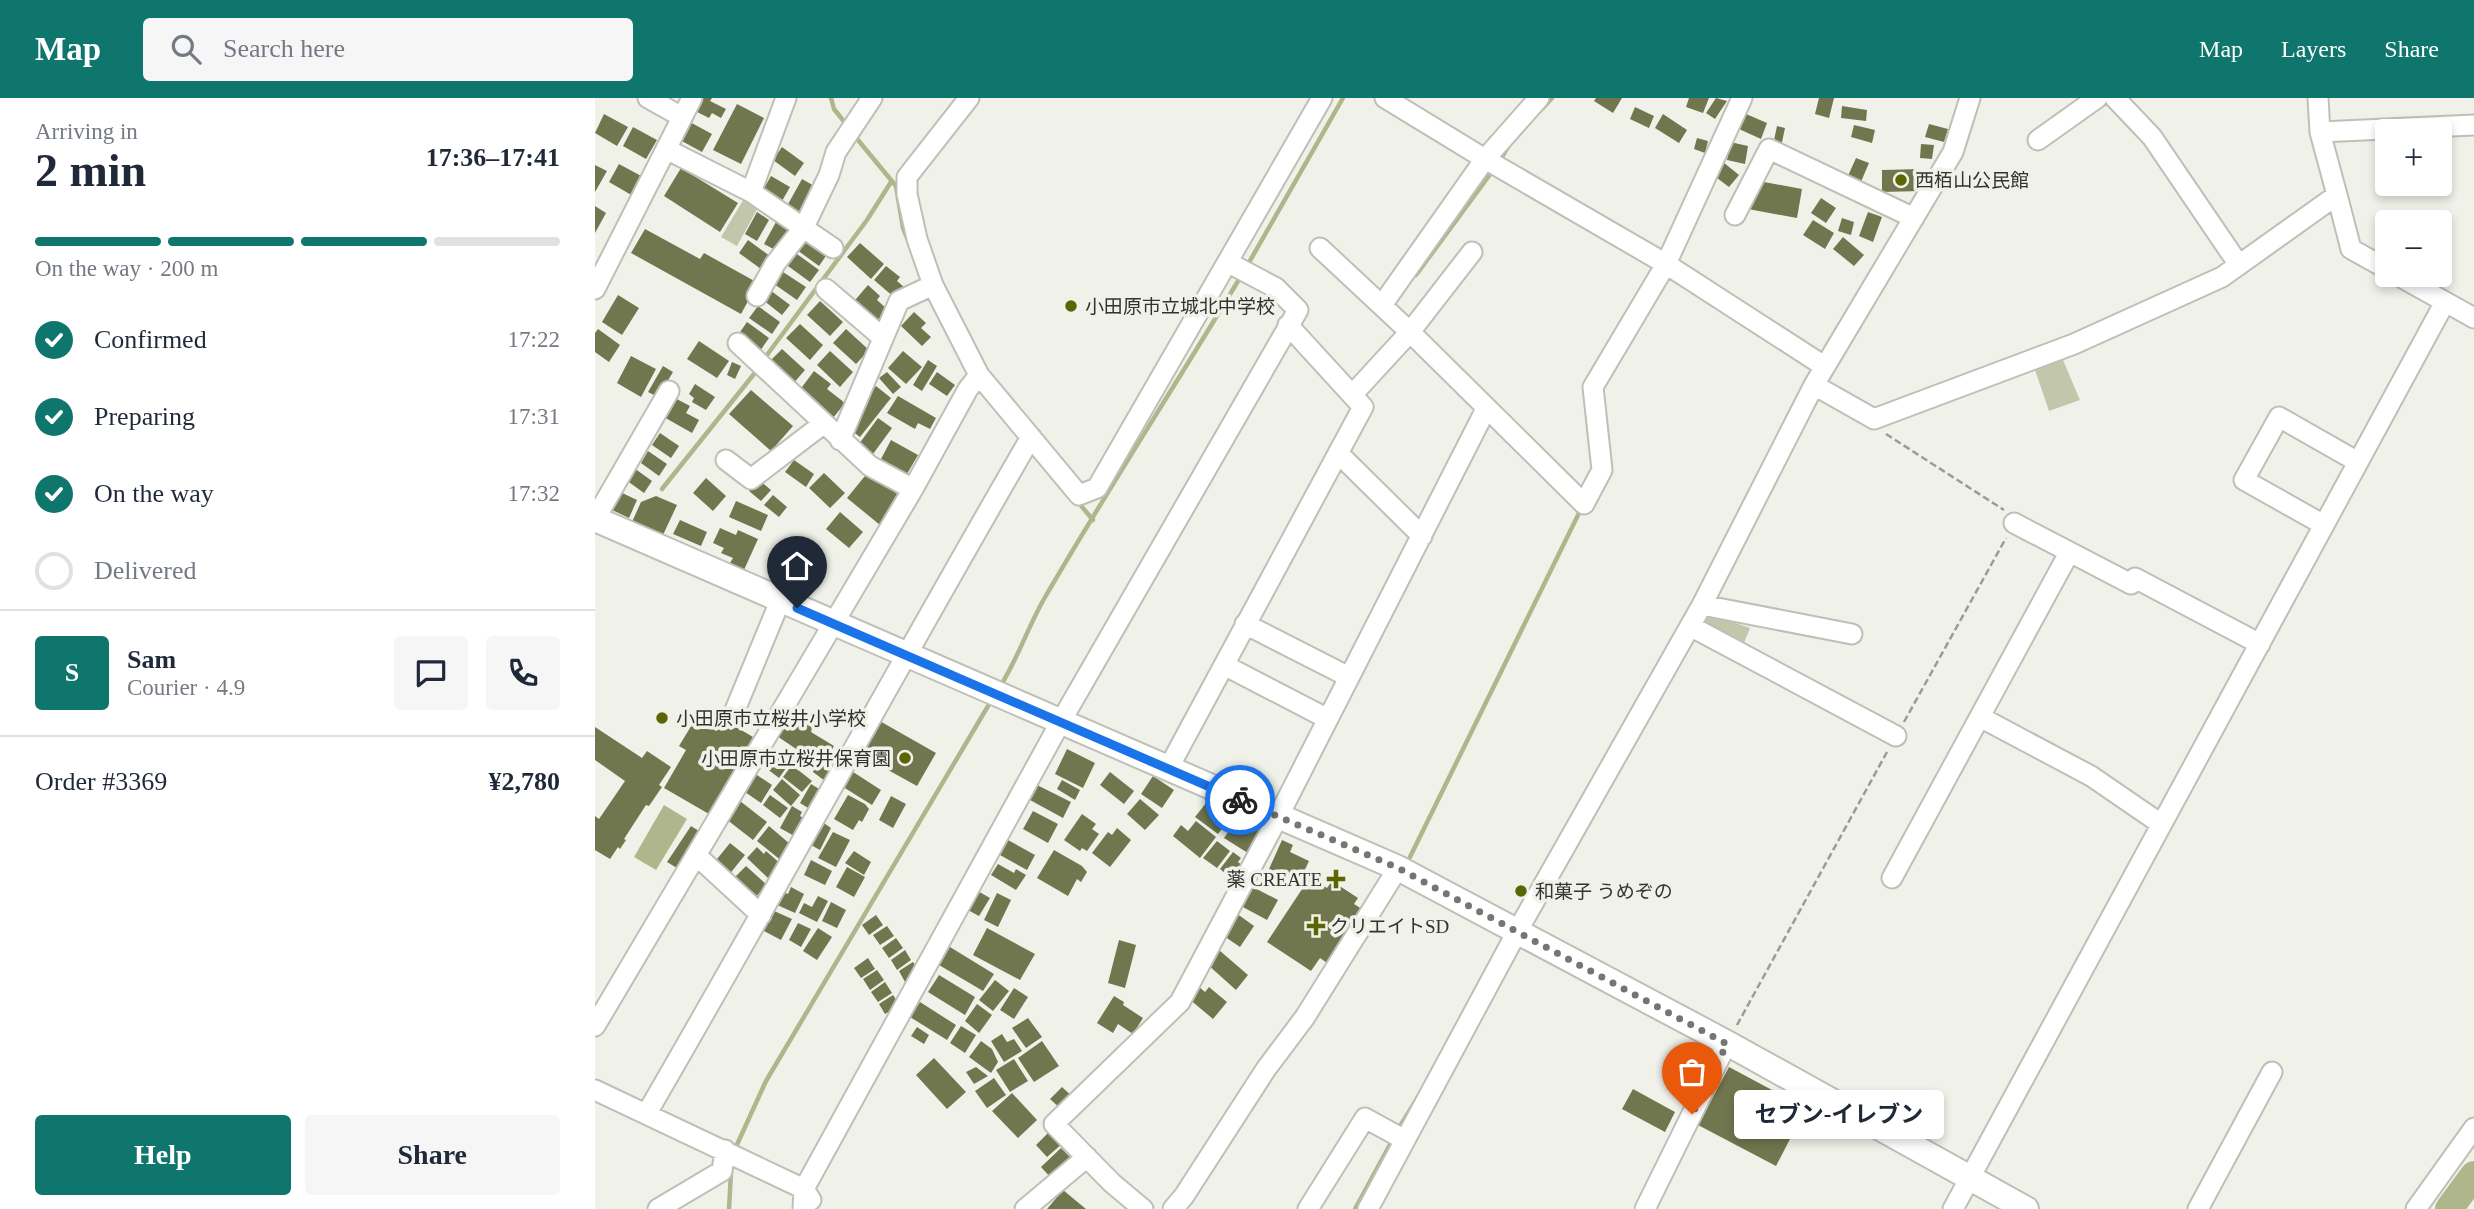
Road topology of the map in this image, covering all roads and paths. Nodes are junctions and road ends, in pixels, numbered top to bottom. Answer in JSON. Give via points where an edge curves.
{"nodes":[{"id":1,"x":648,"y":98,"type":"edge"},
{"id":2,"x":692,"y":98,"type":"edge"},
{"id":3,"x":786,"y":98,"type":"edge"},
{"id":4,"x":872,"y":98,"type":"edge"},
{"id":5,"x":969,"y":98,"type":"edge"},
{"id":6,"x":1322,"y":98,"type":"edge"},
{"id":7,"x":1539,"y":98,"type":"edge"},
{"id":8,"x":1742,"y":98,"type":"edge"},
{"id":9,"x":1970,"y":98,"type":"edge"},
{"id":10,"x":2097,"y":98,"type":"edge"},
{"id":11,"x":2115,"y":98,"type":"edge"},
{"id":12,"x":2319,"y":98,"type":"edge"},
{"id":13,"x":1391,"y":99,"type":"edge"},
{"id":14,"x":682,"y":117,"type":"junction"},
{"id":15,"x":2474,"y":125,"type":"edge"},
{"id":16,"x":2320,"y":132,"type":"junction"},
{"id":17,"x":2038,"y":140,"type":"dead end"},
{"id":18,"x":666,"y":149,"type":"junction"},
{"id":19,"x":1485,"y":159,"type":"junction"},
{"id":20,"x":751,"y":192,"type":"junction"},
{"id":21,"x":2337,"y":195,"type":"junction"},
{"id":22,"x":1735,"y":215,"type":"dead end"},
{"id":23,"x":1914,"y":218,"type":"junction"},
{"id":24,"x":804,"y":227,"type":"junction"},
{"id":25,"x":833,"y":248,"type":"dead end"},
{"id":26,"x":1320,"y":248,"type":"dead end"},
{"id":27,"x":1472,"y":252,"type":"dead end"},
{"id":28,"x":1229,"y":262,"type":"junction"},
{"id":29,"x":2375,"y":262,"type":"edge"},
{"id":30,"x":1666,"y":264,"type":"junction"},
{"id":31,"x":2239,"y":265,"type":"junction"},
{"id":32,"x":933,"y":285,"type":"junction"},
{"id":33,"x":2418,"y":287,"type":"edge"},
{"id":34,"x":595,"y":289,"type":"edge"},
{"id":35,"x":826,"y":289,"type":"dead end"},
{"id":36,"x":757,"y":296,"type":"dead end"},
{"id":37,"x":2445,"y":302,"type":"junction"},
{"id":38,"x":1382,"y":305,"type":"junction"},
{"id":39,"x":2474,"y":317,"type":"edge"},
{"id":40,"x":1288,"y":325,"type":"junction"},
{"id":41,"x":1409,"y":332,"type":"junction"},
{"id":42,"x":883,"y":338,"type":"junction"},
{"id":43,"x":738,"y":343,"type":"dead end"},
{"id":44,"x":1824,"y":366,"type":"junction"},
{"id":45,"x":974,"y":382,"type":"junction"},
{"id":46,"x":1814,"y":385,"type":"junction"},
{"id":47,"x":669,"y":391,"type":"dead end"},
{"id":48,"x":1352,"y":395,"type":"junction"},
{"id":49,"x":1486,"y":409,"type":"junction"},
{"id":50,"x":823,"y":424,"type":"junction"},
{"id":51,"x":1031,"y":437,"type":"junction"},
{"id":52,"x":840,"y":440,"type":"junction"},
{"id":53,"x":1338,"y":453,"type":"junction"},
{"id":54,"x":726,"y":460,"type":"dead end"},
{"id":55,"x":2358,"y":462,"type":"junction"},
{"id":56,"x":913,"y":489,"type":"junction"},
{"id":57,"x":595,"y":519,"type":"edge"},
{"id":58,"x":2014,"y":523,"type":"dead end"},
{"id":59,"x":2325,"y":525,"type":"junction"},
{"id":60,"x":1422,"y":536,"type":"junction"},
{"id":61,"x":2069,"y":552,"type":"junction"},
{"id":62,"x":780,"y":601,"type":"junction"},
{"id":63,"x":1702,"y":605,"type":"junction"},
{"id":64,"x":832,"y":624,"type":"junction"},
{"id":65,"x":1245,"y":624,"type":"junction"},
{"id":66,"x":1690,"y":626,"type":"junction"},
{"id":67,"x":1852,"y":634,"type":"dead end"},
{"id":68,"x":2260,"y":644,"type":"junction"},
{"id":69,"x":905,"y":655,"type":"junction"},
{"id":70,"x":1224,"y":665,"type":"junction"},
{"id":71,"x":1349,"y":677,"type":"junction"},
{"id":72,"x":733,"y":715,"type":"dead end"},
{"id":73,"x":1980,"y":717,"type":"junction"},
{"id":74,"x":1328,"y":719,"type":"junction"},
{"id":75,"x":1060,"y":723,"type":"junction"},
{"id":76,"x":1896,"y":736,"type":"dead end"},
{"id":77,"x":1168,"y":769,"type":"junction"},
{"id":78,"x":1278,"y":817,"type":"junction"},
{"id":79,"x":2161,"y":824,"type":"junction"},
{"id":80,"x":696,"y":855,"type":"junction"},
{"id":81,"x":1398,"y":868,"type":"junction"},
{"id":82,"x":1892,"y":877,"type":"dead end"},
{"id":83,"x":761,"y":915,"type":"junction"},
{"id":84,"x":1518,"y":930,"type":"junction"},
{"id":85,"x":595,"y":1026,"type":"edge"},
{"id":86,"x":1727,"y":1044,"type":"junction"},
{"id":87,"x":2272,"y":1072,"type":"dead end"},
{"id":88,"x":595,"y":1090,"type":"edge"},
{"id":89,"x":646,"y":1113,"type":"junction"},
{"id":90,"x":2474,"y":1128,"type":"edge"},
{"id":91,"x":1405,"y":1140,"type":"junction"},
{"id":92,"x":725,"y":1150,"type":"junction"},
{"id":93,"x":1087,"y":1157,"type":"junction"},
{"id":94,"x":1969,"y":1177,"type":"junction"},
{"id":95,"x":803,"y":1199,"type":"edge"},
{"id":96,"x":659,"y":1209,"type":"edge"},
{"id":97,"x":817,"y":1209,"type":"edge"},
{"id":98,"x":1025,"y":1209,"type":"edge"},
{"id":99,"x":1143,"y":1209,"type":"edge"},
{"id":100,"x":1173,"y":1209,"type":"edge"},
{"id":101,"x":1308,"y":1209,"type":"edge"},
{"id":102,"x":1368,"y":1209,"type":"edge"},
{"id":103,"x":1645,"y":1209,"type":"edge"},
{"id":104,"x":1953,"y":1209,"type":"edge"},
{"id":105,"x":2026,"y":1209,"type":"edge"},
{"id":106,"x":2197,"y":1209,"type":"edge"},
{"id":107,"x":2416,"y":1209,"type":"edge"}],
"edges":[{"from":1,"to":14,"type":"street"},
{"from":2,"to":14,"type":"street"},
{"from":3,"to":20,"type":"street"},
{"from":4,"to":24,"type":"street","via":[[836,152]]},
{"from":5,"to":32,"type":"street","via":[[907,177],[917,239]]},
{"from":6,"to":28,"type":"street"},
{"from":7,"to":19,"type":"street"},
{"from":8,"to":30,"type":"street"},
{"from":9,"to":23,"type":"street","via":[[1953,152]]},
{"from":10,"to":17,"type":"street"},
{"from":11,"to":31,"type":"street","via":[[2152,137]]},
{"from":12,"to":16,"type":"street"},
{"from":13,"to":19,"type":"street"},
{"from":14,"to":18,"type":"street"},
{"from":15,"to":16,"type":"street"},
{"from":16,"to":21,"type":"street"},
{"from":18,"to":20,"type":"street"},
{"from":18,"to":34,"type":"street"},
{"from":19,"to":30,"type":"street"},
{"from":19,"to":38,"type":"street"},
{"from":20,"to":24,"type":"street"},
{"from":21,"to":29,"type":"street","via":[[2351,249]]},
{"from":21,"to":31,"type":"street"},
{"from":22,"to":23,"type":"street","via":[[1769,149]]},
{"from":23,"to":44,"type":"street"},
{"from":24,"to":25,"type":"street"},
{"from":24,"to":36,"type":"street"},
{"from":26,"to":38,"type":"street"},
{"from":27,"to":41,"type":"street"},
{"from":28,"to":40,"type":"street","via":[[1276,288],[1298,310]]},
{"from":28,"to":51,"type":"street","via":[[1097,488],[1079,495]]},
{"from":30,"to":44,"type":"street"},
{"from":30,"to":49,"type":"street","via":[[1593,387],[1602,470],[1584,504]]},
{"from":31,"to":46,"type":"street","via":[[2074,344],[1874,419]]},
{"from":32,"to":42,"type":"street","via":[[898,301]]},
{"from":32,"to":45,"type":"street"},
{"from":33,"to":37,"type":"street"},
{"from":35,"to":42,"type":"street"},
{"from":37,"to":39,"type":"street"},
{"from":37,"to":55,"type":"street"},
{"from":38,"to":41,"type":"street"},
{"from":40,"to":48,"type":"street"},
{"from":40,"to":75,"type":"street"},
{"from":41,"to":48,"type":"street"},
{"from":41,"to":49,"type":"street"},
{"from":42,"to":52,"type":"street"},
{"from":43,"to":50,"type":"street"},
{"from":44,"to":46,"type":"street"},
{"from":45,"to":51,"type":"street"},
{"from":45,"to":56,"type":"street"},
{"from":46,"to":63,"type":"street"},
{"from":47,"to":57,"type":"street"},
{"from":48,"to":53,"type":"street","via":[[1363,407]]},
{"from":49,"to":60,"type":"street"},
{"from":50,"to":52,"type":"street"},
{"from":50,"to":54,"type":"street","via":[[751,479]]},
{"from":51,"to":69,"type":"street"},
{"from":52,"to":56,"type":"street","via":[[870,467]]},
{"from":53,"to":60,"type":"street"},
{"from":53,"to":65,"type":"street"},
{"from":55,"to":59,"type":"street"},
{"from":55,"to":59,"type":"street","via":[[2279,417],[2243,480]]},
{"from":56,"to":64,"type":"street"},
{"from":57,"to":62,"type":"main road"},
{"from":58,"to":61,"type":"street"},
{"from":59,"to":68,"type":"street"},
{"from":60,"to":71,"type":"street"},
{"from":61,"to":68,"type":"street","via":[[2131,584],[2135,578]]},
{"from":61,"to":73,"type":"street"},
{"from":62,"to":64,"type":"main road"},
{"from":62,"to":72,"type":"street"},
{"from":63,"to":66,"type":"street"},
{"from":63,"to":67,"type":"street"},
{"from":64,"to":69,"type":"main road"},
{"from":64,"to":80,"type":"street"},
{"from":65,"to":70,"type":"street"},
{"from":65,"to":71,"type":"street"},
{"from":66,"to":76,"type":"street"},
{"from":66,"to":84,"type":"street"},
{"from":68,"to":79,"type":"street"},
{"from":69,"to":75,"type":"main road"},
{"from":69,"to":83,"type":"street"},
{"from":70,"to":74,"type":"street"},
{"from":70,"to":77,"type":"street"},
{"from":71,"to":74,"type":"street"},
{"from":73,"to":79,"type":"street","via":[[2091,776]]},
{"from":73,"to":82,"type":"street"},
{"from":74,"to":78,"type":"street"},
{"from":75,"to":77,"type":"main road"},
{"from":75,"to":95,"type":"street"},
{"from":77,"to":78,"type":"main road"},
{"from":78,"to":81,"type":"main road"},
{"from":78,"to":93,"type":"street","via":[[1180,1002],[1054,1125]]},
{"from":79,"to":94,"type":"street"},
{"from":80,"to":83,"type":"street"},
{"from":80,"to":85,"type":"street"},
{"from":81,"to":84,"type":"main road"},
{"from":81,"to":100,"type":"street","via":[[1305,1017]]},
{"from":83,"to":89,"type":"street"},
{"from":84,"to":86,"type":"main road"},
{"from":84,"to":91,"type":"street"},
{"from":86,"to":94,"type":"main road"},
{"from":86,"to":103,"type":"street"},
{"from":87,"to":106,"type":"street"},
{"from":88,"to":89,"type":"street"},
{"from":89,"to":92,"type":"street"},
{"from":90,"to":107,"type":"street"},
{"from":91,"to":101,"type":"street","via":[[1365,1118]]},
{"from":91,"to":102,"type":"street"},
{"from":92,"to":95,"type":"street"},
{"from":92,"to":96,"type":"street","via":[[722,1171]]},
{"from":93,"to":98,"type":"street"},
{"from":93,"to":99,"type":"street"},
{"from":94,"to":104,"type":"street"},
{"from":94,"to":105,"type":"main road"},
{"from":95,"to":97,"type":"street"}]}
